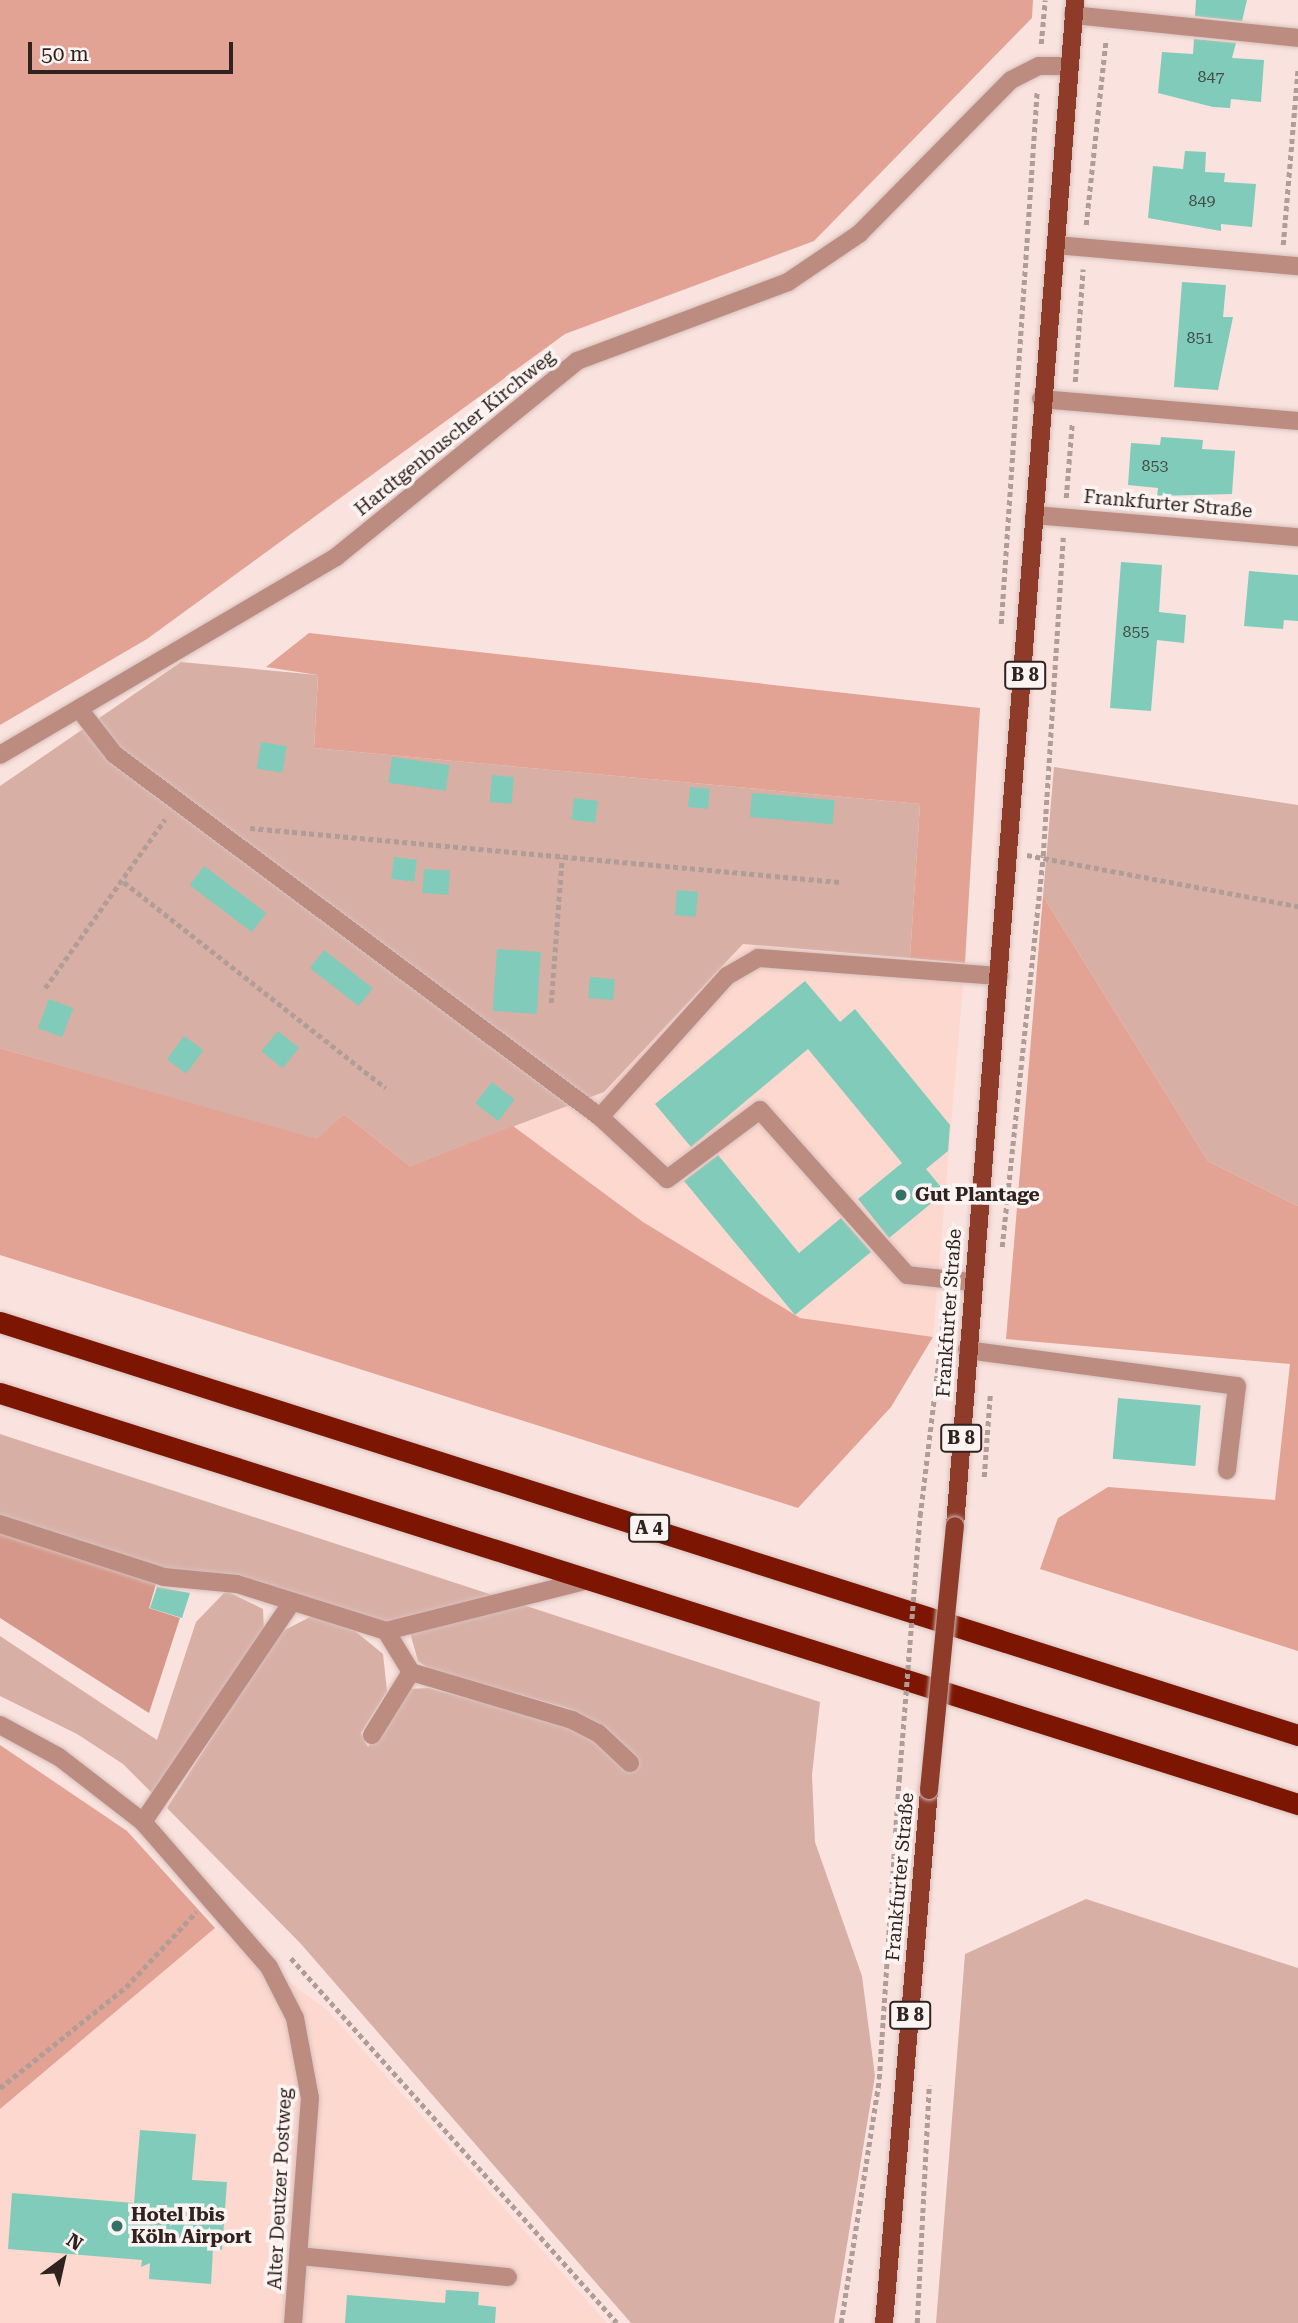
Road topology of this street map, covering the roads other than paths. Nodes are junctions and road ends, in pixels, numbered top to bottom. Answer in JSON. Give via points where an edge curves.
{"nodes":[{"id":1,"x":1074,"y":7,"type":"edge"},
{"id":2,"x":1298,"y":38,"type":"edge"},
{"id":3,"x":1069,"y":66,"type":"junction"},
{"id":4,"x":1056,"y":245,"type":"junction"},
{"id":5,"x":1289,"y":266,"type":"edge"},
{"id":6,"x":1041,"y":399,"type":"junction"},
{"id":7,"x":1298,"y":421,"type":"edge"},
{"id":8,"x":1034,"y":515,"type":"junction"},
{"id":9,"x":1298,"y":537,"type":"edge"},
{"id":10,"x":79,"y":709,"type":"junction"},
{"id":11,"x":0,"y":755,"type":"edge"},
{"id":12,"x":999,"y":976,"type":"junction"},
{"id":13,"x":600,"y":1117,"type":"junction"},
{"id":14,"x":972,"y":1282,"type":"junction"},
{"id":15,"x":0,"y":1322,"type":"edge"},
{"id":16,"x":967,"y":1350,"type":"junction"},
{"id":17,"x":0,"y":1393,"type":"edge"},
{"id":18,"x":1227,"y":1469,"type":"dead end"},
{"id":19,"x":0,"y":1524,"type":"edge"},
{"id":20,"x":589,"y":1580,"type":"junction"},
{"id":21,"x":292,"y":1602,"type":"junction"},
{"id":22,"x":386,"y":1630,"type":"junction"},
{"id":23,"x":411,"y":1672,"type":"junction"},
{"id":24,"x":0,"y":1726,"type":"edge"},
{"id":25,"x":372,"y":1735,"type":"dead end"},
{"id":26,"x":1298,"y":1735,"type":"edge"},
{"id":27,"x":630,"y":1763,"type":"dead end"},
{"id":28,"x":1222,"y":1781,"type":"junction"},
{"id":29,"x":1298,"y":1804,"type":"edge"},
{"id":30,"x":1298,"y":1814,"type":"edge"},
{"id":31,"x":143,"y":1822,"type":"junction"},
{"id":32,"x":300,"y":2256,"type":"junction"},
{"id":33,"x":508,"y":2277,"type":"dead end"},
{"id":34,"x":293,"y":2323,"type":"edge"},
{"id":35,"x":884,"y":2323,"type":"edge"}],
"edges":[{"from":1,"to":2,"type":"street","name":"Frankfurter Straße","via":[[1109,18]]},
{"from":1,"to":3,"type":"main road","name":"Frankfurter Straße","number":"B 8"},
{"from":3,"to":4,"type":"main road","name":"Frankfurter Straße","number":"B 8"},
{"from":3,"to":10,"type":"street","name":"Hardtgenbuscher Kirchweg","via":[[1039,66],[1012,80],[859,234],[788,282],[577,361],[336,557]]},
{"from":4,"to":5,"type":"street"},
{"from":4,"to":6,"type":"main road","name":"Frankfurter Straße","number":"B 8"},
{"from":6,"to":7,"type":"street"},
{"from":6,"to":8,"type":"main road","name":"Frankfurter Straße","number":"B 8"},
{"from":8,"to":9,"type":"street","name":"Frankfurter Straße"},
{"from":8,"to":12,"type":"main road","name":"Frankfurter Straße","number":"B 8"},
{"from":10,"to":11,"type":"street","name":"Hardtgenbuscher Kirchweg"},
{"from":10,"to":13,"type":"street","via":[[114,754]]},
{"from":12,"to":13,"type":"street","via":[[758,958],[727,976]]},
{"from":12,"to":14,"type":"main road","name":"Frankfurter Straße","number":"B 8"},
{"from":13,"to":14,"type":"street","via":[[667,1179],[760,1110],[907,1275]]},
{"from":14,"to":16,"type":"main road","name":"Frankfurter Straße","number":"B 8"},
{"from":15,"to":26,"type":"highway","number":"A 4"},
{"from":16,"to":18,"type":"street","via":[[1237,1386]]},
{"from":16,"to":35,"type":"main road","name":"Frankfurter Straße","number":"B 8","bridge":true},
{"from":17,"to":20,"type":"highway"},
{"from":19,"to":21,"type":"street","via":[[164,1577],[237,1584]]},
{"from":20,"to":22,"type":"street"},
{"from":20,"to":28,"type":"highway"},
{"from":21,"to":22,"type":"street"},
{"from":21,"to":31,"type":"street"},
{"from":22,"to":23,"type":"street"},
{"from":23,"to":25,"type":"street"},
{"from":23,"to":27,"type":"street","via":[[572,1720],[598,1733]]},
{"from":24,"to":31,"type":"street","name":"Alter Deutzer Postweg","via":[[59,1757]]},
{"from":28,"to":29,"type":"highway"},
{"from":28,"to":30,"type":"highway"},
{"from":31,"to":32,"type":"street","name":"Alter Deutzer Postweg","via":[[269,1967],[295,2018],[310,2098]]},
{"from":32,"to":33,"type":"street"},
{"from":32,"to":34,"type":"street","name":"Alter Deutzer Postweg"}]}
